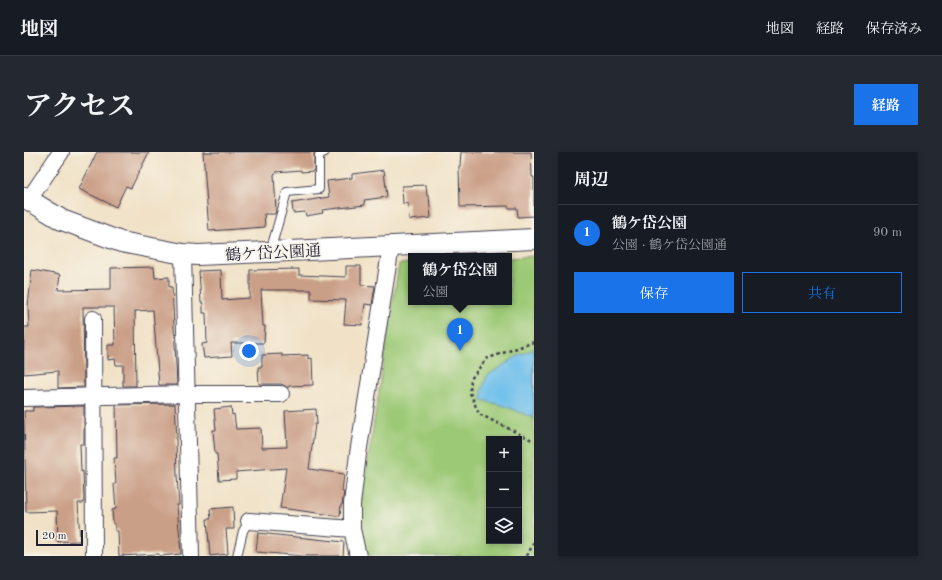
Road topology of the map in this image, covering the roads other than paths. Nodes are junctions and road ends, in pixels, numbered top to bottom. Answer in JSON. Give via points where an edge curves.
{"nodes":[{"id":1,"x":61,"y":152,"type":"edge"},
{"id":2,"x":325,"y":152,"type":"edge"},
{"id":3,"x":25,"y":200,"type":"edge"},
{"id":4,"x":534,"y":239,"type":"edge"},
{"id":5,"x":390,"y":246,"type":"junction"},
{"id":6,"x":270,"y":252,"type":"junction"},
{"id":7,"x":183,"y":254,"type":"junction"},
{"id":8,"x":93,"y":319,"type":"dead end"},
{"id":9,"x":187,"y":394,"type":"junction"},
{"id":10,"x":281,"y":394,"type":"dead end"},
{"id":11,"x":93,"y":397,"type":"junction"},
{"id":12,"x":24,"y":398,"type":"edge"},
{"id":13,"x":249,"y":521,"type":"joint"},
{"id":14,"x":352,"y":529,"type":"junction"},
{"id":15,"x":94,"y":556,"type":"edge"},
{"id":16,"x":192,"y":556,"type":"edge"},
{"id":17,"x":237,"y":556,"type":"edge"},
{"id":18,"x":358,"y":556,"type":"edge"}],
"edges":[{"from":1,"to":3,"type":"street"},
{"from":2,"to":6,"type":"lane","via":[[319,155],[319,189],[287,192]]},
{"from":3,"to":7,"type":"street","name":"鶴ケ岱公園通","via":[[62,220],[121,242]]},
{"from":4,"to":5,"type":"street","name":"鶴ケ岱公園通"},
{"from":5,"to":6,"type":"street","name":"鶴ケ岱公園通"},
{"from":5,"to":14,"type":"street","via":[[358,454]]},
{"from":6,"to":7,"type":"street","name":"鶴ケ岱公園通"},
{"from":7,"to":9,"type":"street"},
{"from":8,"to":11,"type":"street"},
{"from":9,"to":10,"type":"street"},
{"from":9,"to":11,"type":"street"},
{"from":9,"to":16,"type":"street"},
{"from":11,"to":12,"type":"street"},
{"from":11,"to":15,"type":"street"},
{"from":13,"to":14,"type":"street"},
{"from":13,"to":17,"type":"lane","via":[[243,531]]},
{"from":14,"to":18,"type":"street"}]}
